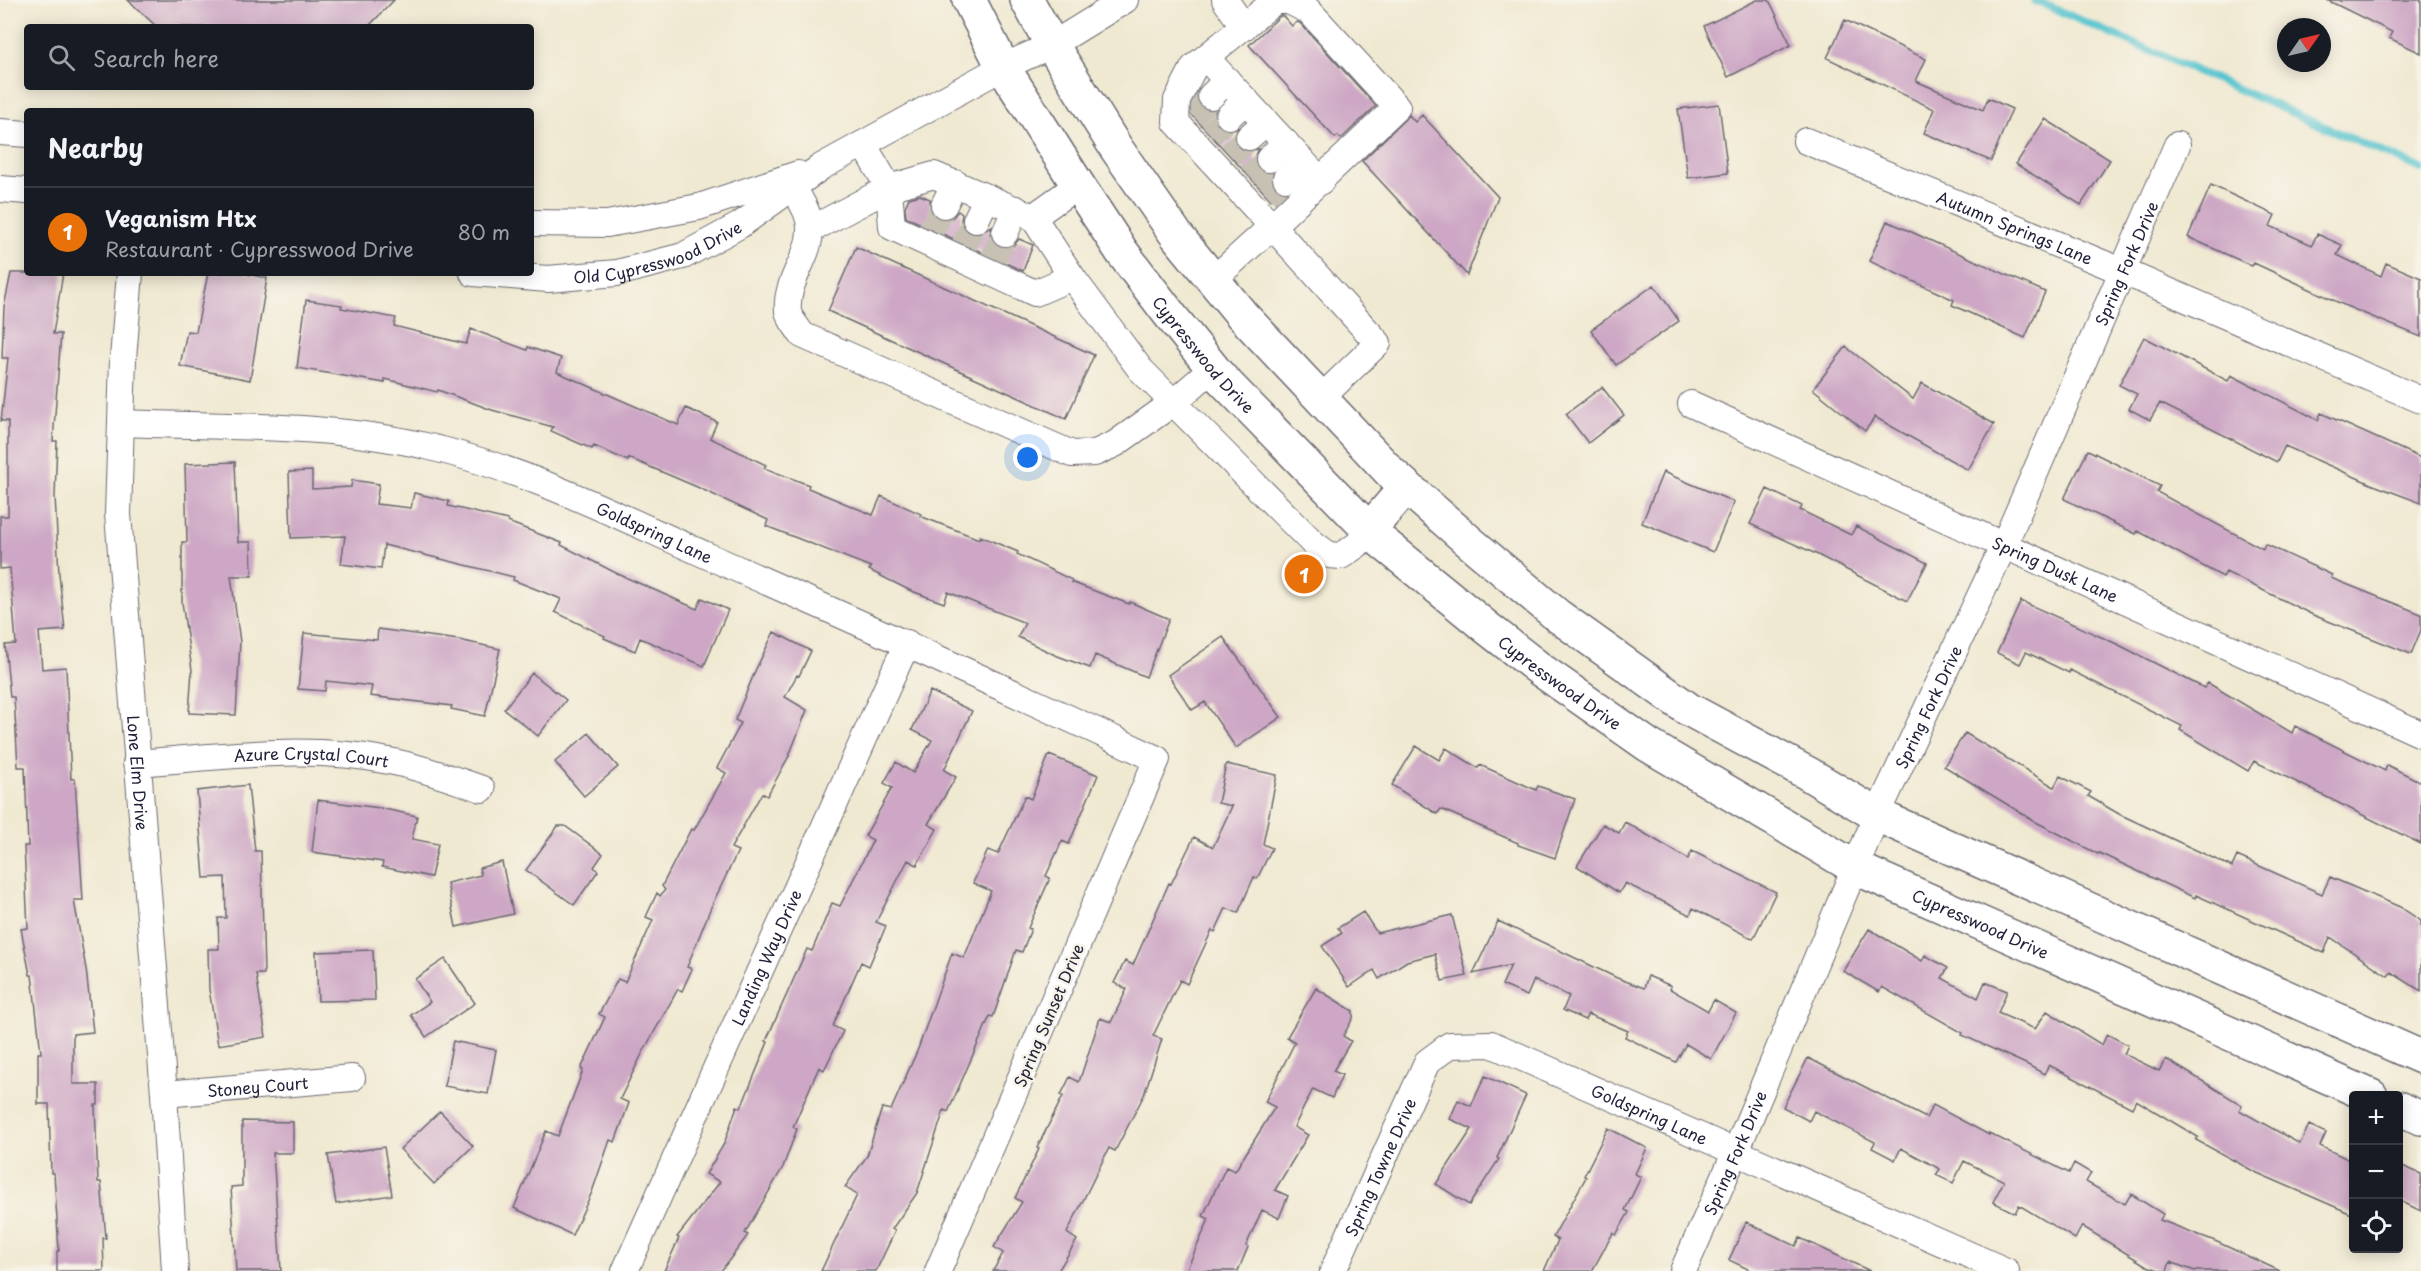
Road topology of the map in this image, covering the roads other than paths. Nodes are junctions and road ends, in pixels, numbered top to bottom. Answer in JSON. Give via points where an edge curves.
{"nodes":[{"id":1,"x":969,"y":0,"type":"edge"},
{"id":2,"x":1027,"y":0,"type":"edge"},
{"id":3,"x":1125,"y":0,"type":"edge"},
{"id":4,"x":1226,"y":0,"type":"edge"},
{"id":5,"x":1244,"y":27,"type":"junction"},
{"id":6,"x":1052,"y":45,"type":"junction"},
{"id":7,"x":1206,"y":58,"type":"junction"},
{"id":8,"x":1003,"y":67,"type":"junction"},
{"id":9,"x":0,"y":132,"type":"edge"},
{"id":10,"x":24,"y":134,"type":"edge"},
{"id":11,"x":1806,"y":141,"type":"dead end"},
{"id":12,"x":863,"y":144,"type":"junction"},
{"id":13,"x":2177,"y":145,"type":"dead end"},
{"id":14,"x":821,"y":167,"type":"junction"},
{"id":15,"x":1321,"y":181,"type":"junction"},
{"id":16,"x":1077,"y":185,"type":"junction"},
{"id":17,"x":793,"y":187,"type":"junction"},
{"id":18,"x":889,"y":188,"type":"junction"},
{"id":19,"x":0,"y":189,"type":"edge"},
{"id":20,"x":24,"y":191,"type":"edge"},
{"id":21,"x":1025,"y":213,"type":"junction"},
{"id":22,"x":534,"y":223,"type":"edge"},
{"id":23,"x":1272,"y":226,"type":"junction"},
{"id":24,"x":810,"y":230,"type":"junction"},
{"id":25,"x":1005,"y":232,"type":"tunnel mouth"},
{"id":26,"x":2124,"y":272,"type":"junction"},
{"id":27,"x":130,"y":276,"type":"edge"},
{"id":28,"x":510,"y":276,"type":"edge"},
{"id":29,"x":1072,"y":277,"type":"junction"},
{"id":30,"x":1213,"y":280,"type":"junction"},
{"id":31,"x":1213,"y":368,"type":"junction"},
{"id":32,"x":1320,"y":399,"type":"junction"},
{"id":33,"x":2421,"y":400,"type":"edge"},
{"id":34,"x":1173,"y":403,"type":"junction"},
{"id":35,"x":1690,"y":404,"type":"dead end"},
{"id":36,"x":122,"y":423,"type":"junction"},
{"id":37,"x":1406,"y":487,"type":"junction"},
{"id":38,"x":1369,"y":530,"type":"junction"},
{"id":39,"x":2003,"y":547,"type":"junction"},
{"id":40,"x":907,"y":643,"type":"junction"},
{"id":41,"x":2421,"y":734,"type":"edge"},
{"id":42,"x":1157,"y":759,"type":"joint"},
{"id":43,"x":136,"y":763,"type":"junction"},
{"id":44,"x":482,"y":789,"type":"dead end"},
{"id":45,"x":1877,"y":814,"type":"junction"},
{"id":46,"x":1856,"y":868,"type":"junction"},
{"id":47,"x":2421,"y":1057,"type":"edge"},
{"id":48,"x":1427,"y":1062,"type":"joint"},
{"id":49,"x":352,"y":1078,"type":"dead end"},
{"id":50,"x":2362,"y":1091,"type":"edge"},
{"id":51,"x":164,"y":1094,"type":"junction"},
{"id":52,"x":2403,"y":1110,"type":"edge"},
{"id":53,"x":2421,"y":1118,"type":"edge"},
{"id":54,"x":1736,"y":1151,"type":"junction"},
{"id":55,"x":175,"y":1271,"type":"edge"},
{"id":56,"x":625,"y":1271,"type":"edge"},
{"id":57,"x":938,"y":1271,"type":"edge"},
{"id":58,"x":1333,"y":1271,"type":"edge"},
{"id":59,"x":1683,"y":1271,"type":"edge"},
{"id":60,"x":2006,"y":1271,"type":"edge"}],
"edges":[{"from":1,"to":8,"type":"main road","name":"Cypresswood Drive"},
{"from":2,"to":6,"type":"main road"},
{"from":3,"to":6,"type":"street","name":"Old Cypresswood Drive"},
{"from":4,"to":5,"type":"street"},
{"from":5,"to":7,"type":"street"},
{"from":5,"to":15,"type":"street","via":[[1275,1],[1289,0],[1309,11],[1397,106]]},
{"from":6,"to":8,"type":"street","name":"Old Cypresswood Drive"},
{"from":6,"to":30,"type":"main road","via":[[1116,148]]},
{"from":7,"to":15,"type":"street","via":[[1219,88],[1257,129],[1286,160]]},
{"from":7,"to":23,"type":"street","via":[[1194,67],[1177,100],[1176,122],[1186,121],[1224,161],[1252,192]]},
{"from":8,"to":12,"type":"street","name":"Old Cypresswood Drive"},
{"from":8,"to":16,"type":"main road","name":"Cypresswood Drive"},
{"from":9,"to":10,"type":"street"},
{"from":11,"to":26,"type":"street","name":"Autumn Springs Lane"},
{"from":12,"to":14,"type":"street","name":"Old Cypresswood Drive"},
{"from":12,"to":18,"type":"street"},
{"from":13,"to":26,"type":"street","name":"Spring Fork Drive"},
{"from":14,"to":17,"type":"street","name":"Old Cypresswood Drive"},
{"from":14,"to":22,"type":"street","name":"Old Cypresswood Drive","via":[[699,207],[607,224]]},
{"from":15,"to":23,"type":"street"},
{"from":16,"to":21,"type":"street"},
{"from":16,"to":31,"type":"main road","name":"Cypresswood Drive","via":[[1122,252]]},
{"from":17,"to":24,"type":"street"},
{"from":17,"to":28,"type":"street","name":"Old Cypresswood Drive","via":[[740,225],[683,256],[617,273],[548,279]]},
{"from":18,"to":21,"type":"street","via":[[934,175],[949,194],[982,208]]},
{"from":18,"to":24,"type":"street"},
{"from":18,"to":29,"type":"street","via":[[892,227],[929,237],[990,265],[1035,293]]},
{"from":19,"to":20,"type":"street"},
{"from":21,"to":25,"type":"street"},
{"from":21,"to":29,"type":"street"},
{"from":23,"to":30,"type":"street"},
{"from":23,"to":32,"type":"street","via":[[1378,343]]},
{"from":24,"to":34,"type":"street","via":[[790,286],[788,312],[802,335],[1072,454],[1095,453],[1115,444]]},
{"from":26,"to":33,"type":"street","name":"Autumn Springs Lane"},
{"from":26,"to":39,"type":"street","name":"Spring Fork Drive"},
{"from":27,"to":36,"type":"street","name":"Lone Elm Drive"},
{"from":29,"to":34,"type":"street","via":[[1140,369]]},
{"from":30,"to":32,"type":"main road"},
{"from":31,"to":34,"type":"street"},
{"from":31,"to":38,"type":"main road","name":"Cypresswood Drive"},
{"from":32,"to":37,"type":"main road"},
{"from":34,"to":38,"type":"street","via":[[1329,555],[1341,556]]},
{"from":35,"to":39,"type":"street","name":"Spring Dusk Lane"},
{"from":36,"to":40,"type":"street","name":"Goldspring Lane","via":[[335,430],[431,447],[559,490]]},
{"from":36,"to":43,"type":"street","name":"Lone Elm Drive","via":[[118,513]]},
{"from":37,"to":38,"type":"main road"},
{"from":37,"to":45,"type":"main road","via":[[1558,616],[1688,709]]},
{"from":38,"to":46,"type":"main road","name":"Cypresswood Drive","via":[[1495,635],[1597,711],[1701,778]]},
{"from":39,"to":41,"type":"street","name":"Spring Dusk Lane"},
{"from":39,"to":45,"type":"street","name":"Spring Fork Drive"},
{"from":40,"to":42,"type":"street","name":"Goldspring Lane"},
{"from":40,"to":56,"type":"street","name":"Landing Way Drive"},
{"from":42,"to":57,"type":"street","name":"Spring Sunset Drive"},
{"from":43,"to":44,"type":"street","name":"Azure Crystal Court","via":[[335,754],[389,760]]},
{"from":43,"to":51,"type":"street","name":"Lone Elm Drive"},
{"from":45,"to":46,"type":"street","name":"Spring Fork Drive"},
{"from":45,"to":47,"type":"main road"},
{"from":46,"to":50,"type":"main road","name":"Cypresswood Drive"},
{"from":46,"to":54,"type":"street","name":"Spring Fork Drive"},
{"from":48,"to":54,"type":"street","name":"Goldspring Lane","via":[[1450,1045],[1491,1044]]},
{"from":48,"to":58,"type":"street","name":"Spring Towne Drive"},
{"from":49,"to":51,"type":"street","name":"Stoney Court"},
{"from":51,"to":55,"type":"street","name":"Lone Elm Drive"},
{"from":52,"to":53,"type":"main road"},
{"from":54,"to":59,"type":"street","name":"Spring Fork Drive"},
{"from":54,"to":60,"type":"street","name":"Goldspring Lane"}]}
